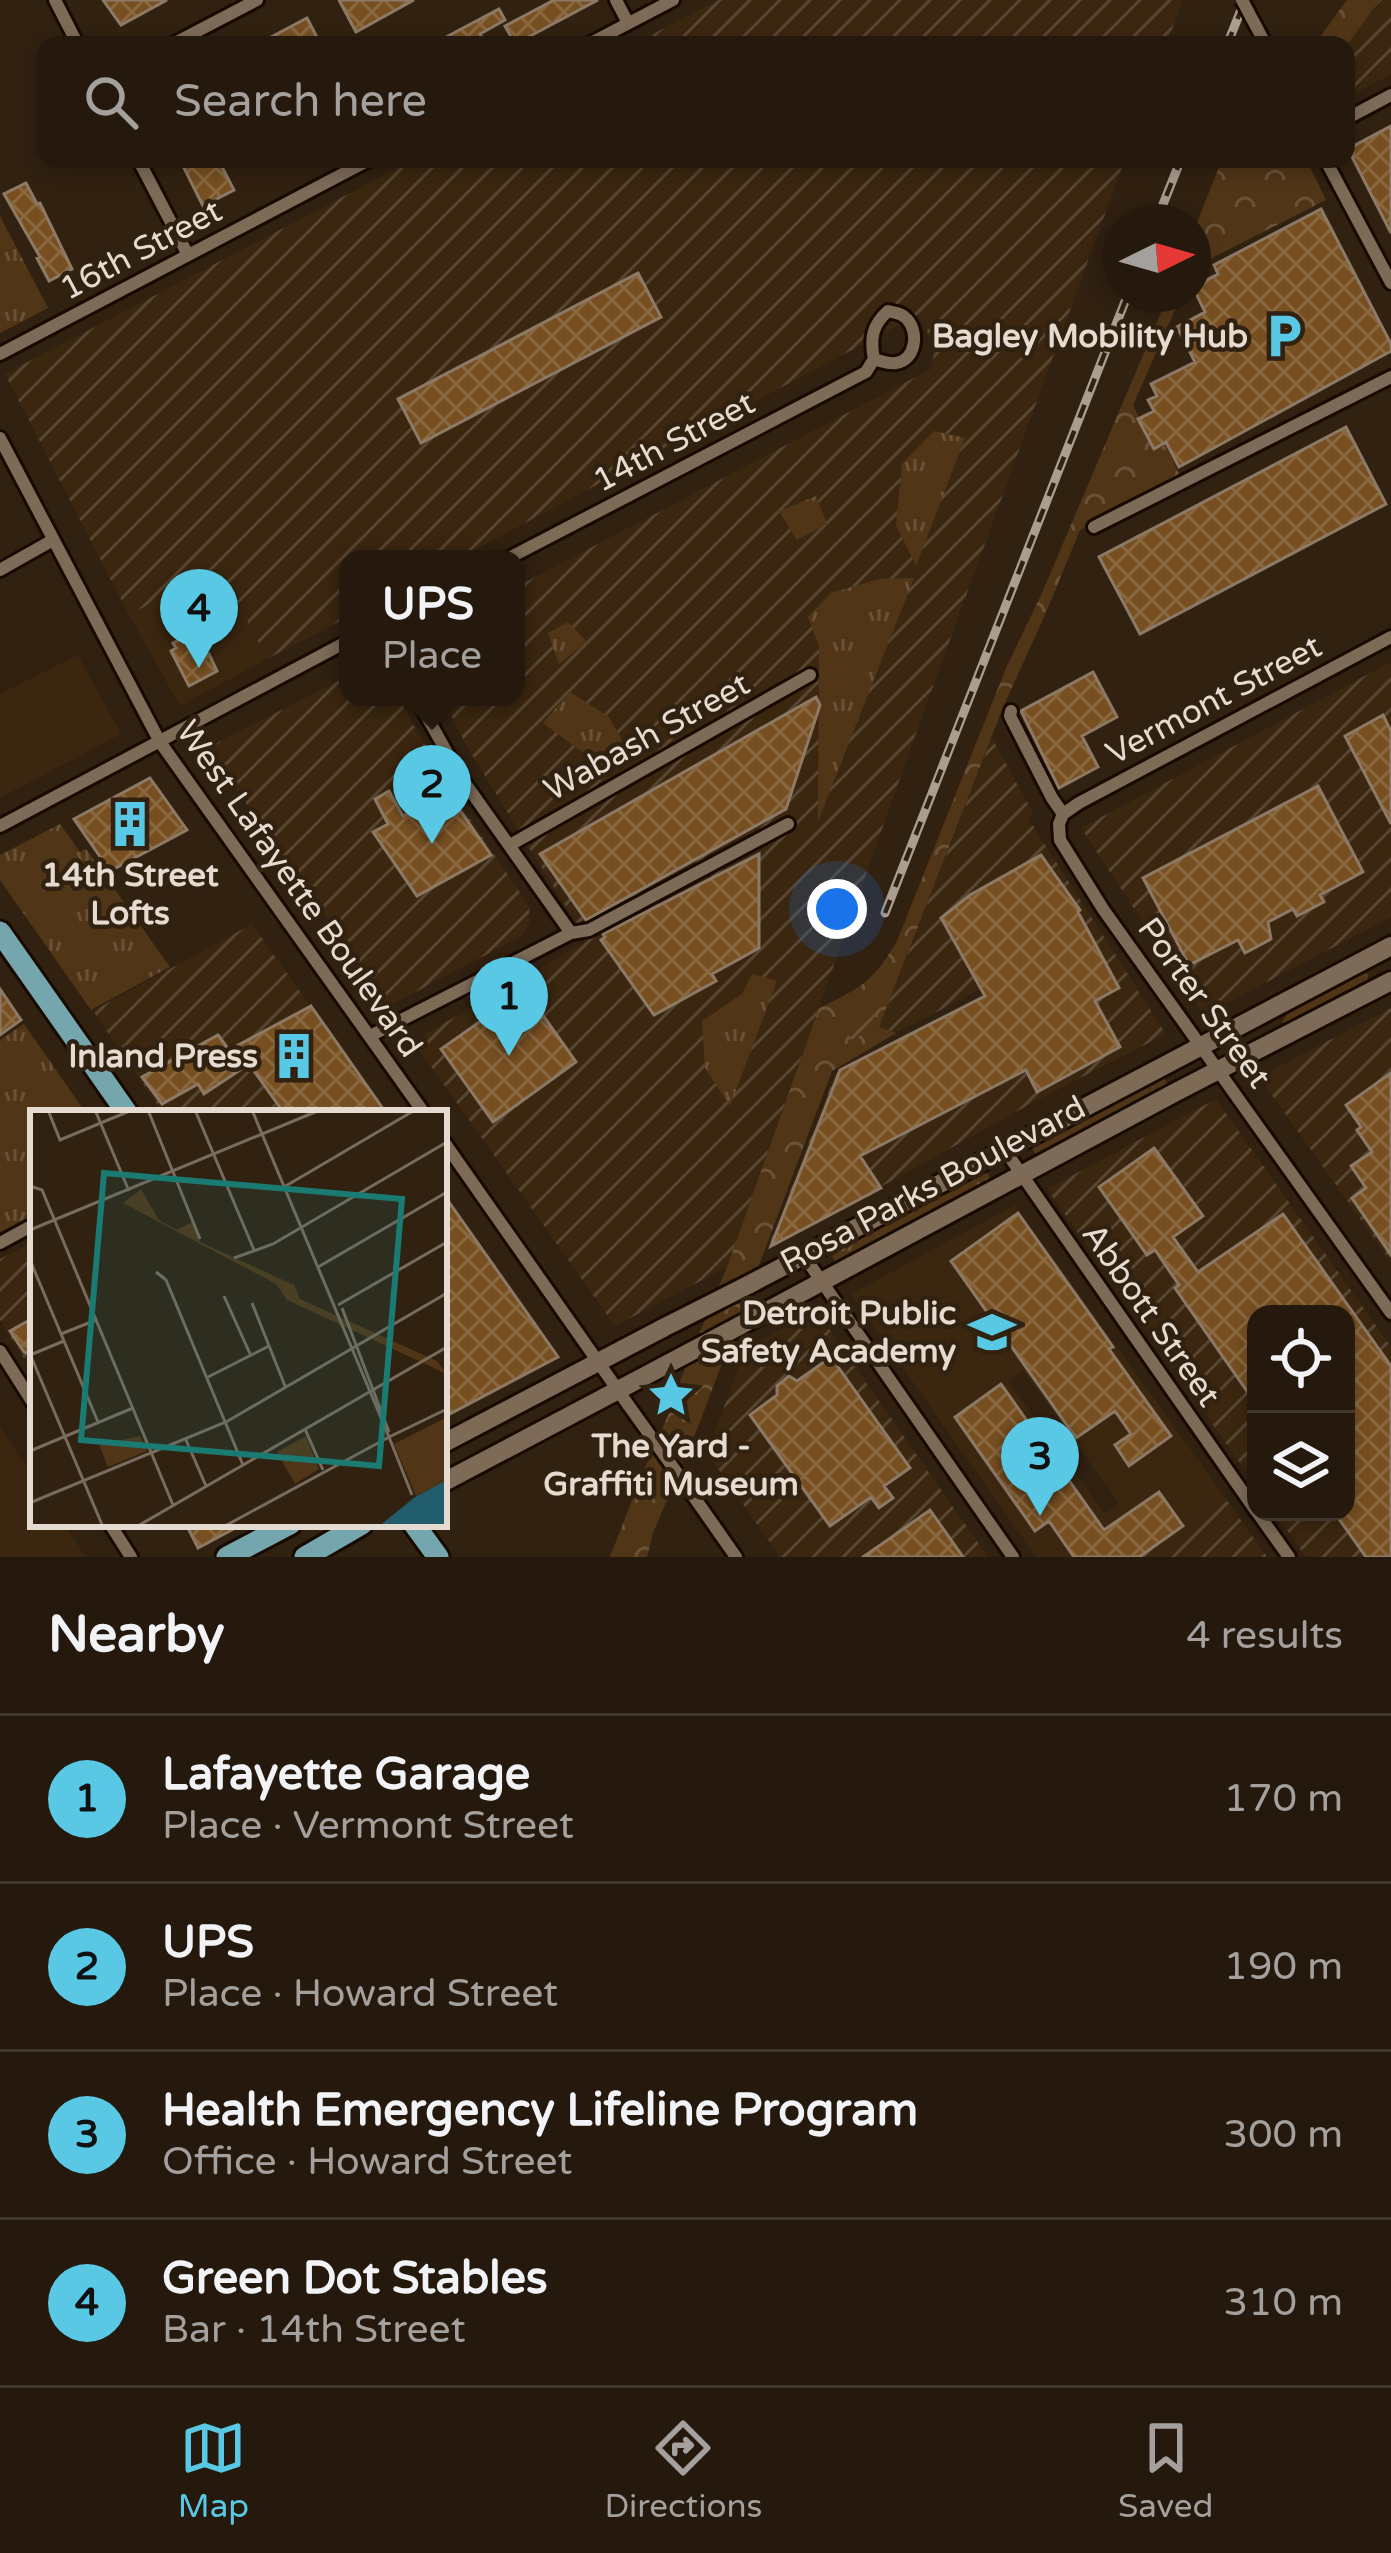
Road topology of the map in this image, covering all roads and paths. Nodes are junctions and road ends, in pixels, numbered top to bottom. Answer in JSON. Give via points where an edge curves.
{"nodes":[{"id":1,"x":55,"y":0,"type":"edge"},
{"id":2,"x":257,"y":0,"type":"edge"},
{"id":3,"x":616,"y":0,"type":"edge"},
{"id":4,"x":673,"y":0,"type":"edge"},
{"id":5,"x":1242,"y":0,"type":"edge"},
{"id":6,"x":628,"y":23,"type":"junction"},
{"id":7,"x":73,"y":36,"type":"edge"},
{"id":8,"x":188,"y":36,"type":"edge"},
{"id":9,"x":604,"y":36,"type":"edge"},
{"id":10,"x":1261,"y":36,"type":"edge"},
{"id":11,"x":1391,"y":95,"type":"edge"},
{"id":12,"x":1355,"y":113,"type":"edge"},
{"id":13,"x":143,"y":168,"type":"edge"},
{"id":14,"x":353,"y":168,"type":"edge"},
{"id":15,"x":1330,"y":168,"type":"edge"},
{"id":16,"x":188,"y":255,"type":"junction"},
{"id":17,"x":1391,"y":283,"type":"edge"},
{"id":18,"x":0,"y":354,"type":"edge"},
{"id":19,"x":874,"y":359,"type":"junction"},
{"id":20,"x":1391,"y":377,"type":"edge"},
{"id":21,"x":0,"y":438,"type":"edge"},
{"id":22,"x":1094,"y":527,"type":"dead end"},
{"id":23,"x":53,"y":540,"type":"junction"},
{"id":24,"x":524,"y":550,"type":"edge"},
{"id":25,"x":0,"y":569,"type":"edge"},
{"id":26,"x":1391,"y":637,"type":"edge"},
{"id":27,"x":339,"y":645,"type":"edge"},
{"id":28,"x":810,"y":676,"type":"dead end"},
{"id":29,"x":421,"y":706,"type":"edge"},
{"id":30,"x":1011,"y":711,"type":"dead end"},
{"id":31,"x":160,"y":742,"type":"junction"},
{"id":32,"x":1064,"y":814,"type":"junction"},
{"id":33,"x":788,"y":824,"type":"dead end"},
{"id":34,"x":0,"y":826,"type":"edge"},
{"id":35,"x":510,"y":845,"type":"junction"},
{"id":36,"x":0,"y":932,"type":"edge"},
{"id":37,"x":571,"y":933,"type":"junction"},
{"id":38,"x":1391,"y":946,"type":"edge"},
{"id":39,"x":1369,"y":957,"type":"junction"},
{"id":40,"x":1388,"y":982,"type":"edge"},
{"id":41,"x":1286,"y":1000,"type":"junction"},
{"id":42,"x":370,"y":1036,"type":"junction"},
{"id":43,"x":1276,"y":1040,"type":"junction"},
{"id":44,"x":1199,"y":1046,"type":"junction"},
{"id":45,"x":1160,"y":1067,"type":"junction"},
{"id":46,"x":1219,"y":1070,"type":"junction"},
{"id":47,"x":1176,"y":1092,"type":"junction"},
{"id":48,"x":125,"y":1110,"type":"edge"},
{"id":49,"x":422,"y":1110,"type":"edge"},
{"id":50,"x":447,"y":1146,"type":"edge"},
{"id":51,"x":1004,"y":1149,"type":"junction"},
{"id":52,"x":1021,"y":1176,"type":"junction"},
{"id":53,"x":30,"y":1227,"type":"edge"},
{"id":54,"x":0,"y":1243,"type":"edge"},
{"id":55,"x":804,"y":1256,"type":"junction"},
{"id":56,"x":820,"y":1282,"type":"junction"},
{"id":57,"x":1391,"y":1313,"type":"edge"},
{"id":58,"x":0,"y":1352,"type":"edge"},
{"id":59,"x":598,"y":1361,"type":"junction"},
{"id":60,"x":30,"y":1398,"type":"edge"},
{"id":61,"x":624,"y":1398,"type":"junction"},
{"id":62,"x":447,"y":1441,"type":"edge"},
{"id":63,"x":447,"y":1481,"type":"edge"},
{"id":64,"x":1247,"y":1497,"type":"edge"},
{"id":65,"x":1264,"y":1521,"type":"edge"},
{"id":66,"x":112,"y":1527,"type":"edge"},
{"id":67,"x":285,"y":1527,"type":"edge"},
{"id":68,"x":356,"y":1527,"type":"edge"},
{"id":69,"x":416,"y":1527,"type":"edge"},
{"id":70,"x":130,"y":1557,"type":"edge"},
{"id":71,"x":226,"y":1557,"type":"edge"},
{"id":72,"x":301,"y":1557,"type":"edge"},
{"id":73,"x":438,"y":1557,"type":"edge"},
{"id":74,"x":736,"y":1557,"type":"edge"},
{"id":75,"x":1013,"y":1557,"type":"edge"},
{"id":76,"x":1289,"y":1557,"type":"edge"}],
"edges":[{"from":1,"to":7,"type":"street"},
{"from":2,"to":8,"type":"street"},
{"from":3,"to":6,"type":"street"},
{"from":4,"to":6,"type":"street"},
{"from":5,"to":10,"type":"street","bridge":true},
{"from":6,"to":9,"type":"street"},
{"from":11,"to":12,"type":"street"},
{"from":13,"to":16,"type":"street"},
{"from":14,"to":16,"type":"street","name":"16th Street"},
{"from":15,"to":17,"type":"street"},
{"from":16,"to":18,"type":"street","name":"16th Street"},
{"from":19,"to":19,"type":"street","via":[[876,321],[888,311],[903,314],[912,350],[893,364]]},
{"from":19,"to":24,"type":"street","name":"14th Street","via":[[866,372]]},
{"from":20,"to":22,"type":"street"},
{"from":21,"to":23,"type":"street","name":"West Lafayette Boulevard"},
{"from":23,"to":25,"type":"street"},
{"from":23,"to":31,"type":"street","name":"West Lafayette Boulevard"},
{"from":26,"to":32,"type":"street","name":"Vermont Street"},
{"from":27,"to":31,"type":"street"},
{"from":28,"to":35,"type":"street","name":"Wabash Street"},
{"from":29,"to":35,"type":"street"},
{"from":30,"to":32,"type":"street","name":"Porter Street"},
{"from":31,"to":34,"type":"street"},
{"from":31,"to":42,"type":"street","name":"West Lafayette Boulevard"},
{"from":32,"to":44,"type":"street","name":"Porter Street","via":[[1062,844]]},
{"from":33,"to":37,"type":"street"},
{"from":35,"to":37,"type":"street"},
{"from":36,"to":48,"type":"main road"},
{"from":37,"to":42,"type":"street"},
{"from":38,"to":39,"type":"main road","name":"Rosa Parks Boulevard"},
{"from":39,"to":40,"type":"main road"},
{"from":39,"to":41,"type":"main road","name":"Rosa Parks Boulevard"},
{"from":40,"to":43,"type":"main road","name":"Rosa Parks Boulevard"},
{"from":41,"to":43,"type":"main road","via":[[1275,1016]]},
{"from":41,"to":44,"type":"main road","name":"Rosa Parks Boulevard"},
{"from":42,"to":49,"type":"street","name":"West Lafayette Boulevard"},
{"from":43,"to":46,"type":"main road","name":"Rosa Parks Boulevard"},
{"from":44,"to":45,"type":"main road","name":"Rosa Parks Boulevard"},
{"from":44,"to":46,"type":"street","name":"Porter Street"},
{"from":45,"to":47,"type":"main road","via":[[1173,1073]]},
{"from":45,"to":51,"type":"main road","name":"Rosa Parks Boulevard"},
{"from":46,"to":47,"type":"main road","name":"Rosa Parks Boulevard"},
{"from":46,"to":57,"type":"street","name":"Porter Street"},
{"from":47,"to":52,"type":"main road","name":"Rosa Parks Boulevard"},
{"from":50,"to":59,"type":"street"},
{"from":51,"to":52,"type":"street","name":"Abbott Street"},
{"from":51,"to":55,"type":"main road","name":"Rosa Parks Boulevard"},
{"from":52,"to":56,"type":"main road","name":"Rosa Parks Boulevard"},
{"from":52,"to":64,"type":"street","name":"Abbott Street"},
{"from":53,"to":54,"type":"street"},
{"from":55,"to":56,"type":"street"},
{"from":55,"to":59,"type":"main road","name":"Rosa Parks Boulevard","bridge":true},
{"from":56,"to":61,"type":"main road","name":"Rosa Parks Boulevard","bridge":true,"via":[[641,1378]]},
{"from":56,"to":75,"type":"street"},
{"from":58,"to":60,"type":"street"},
{"from":59,"to":61,"type":"street"},
{"from":59,"to":62,"type":"main road","name":"Rosa Parks Boulevard"},
{"from":61,"to":63,"type":"main road","name":"Rosa Parks Boulevard"},
{"from":61,"to":74,"type":"street","bridge":true},
{"from":65,"to":76,"type":"street","name":"Abbott Street"},
{"from":66,"to":70,"type":"street"},
{"from":67,"to":71,"type":"main road"},
{"from":67,"to":72,"type":"main road"},
{"from":68,"to":72,"type":"main road"},
{"from":69,"to":73,"type":"main road"}]}
